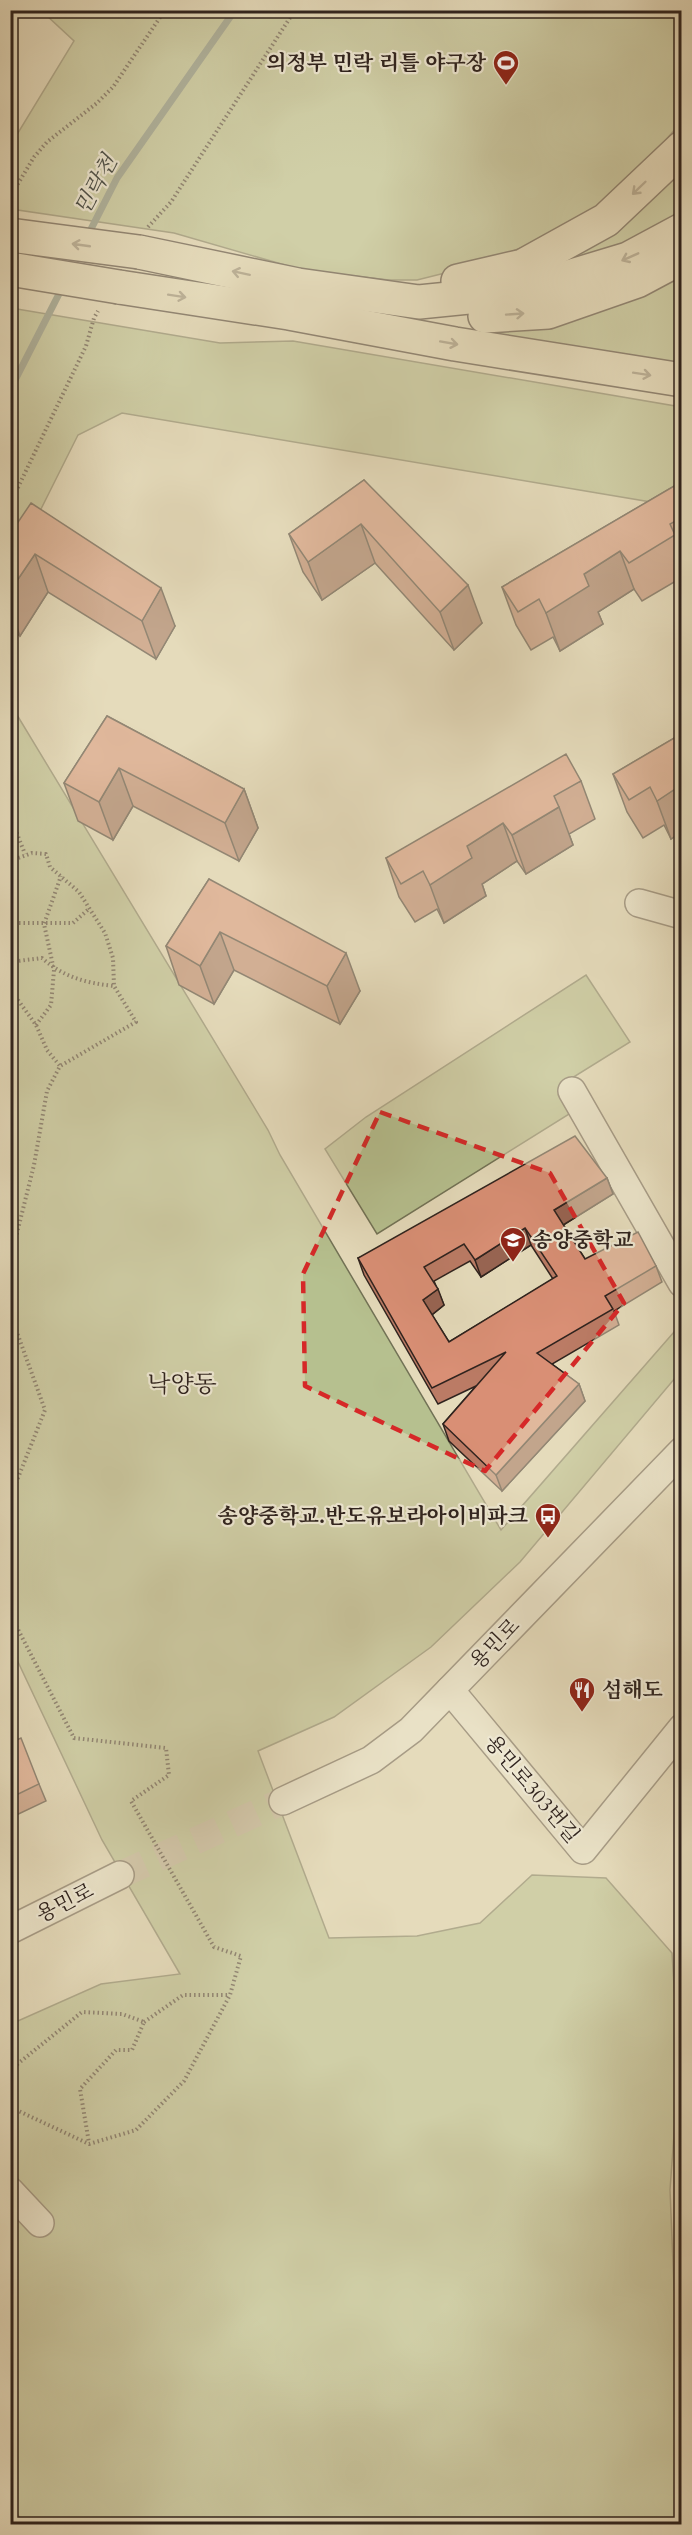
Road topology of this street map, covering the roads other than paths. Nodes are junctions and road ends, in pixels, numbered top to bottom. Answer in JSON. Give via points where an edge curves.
{"nodes":[{"id":1,"x":681,"y":148,"type":"edge"},
{"id":2,"x":681,"y":230,"type":"edge"},
{"id":3,"x":10,"y":235,"type":"edge"},
{"id":4,"x":681,"y":257,"type":"edge"},
{"id":5,"x":10,"y":269,"type":"edge"},
{"id":6,"x":293,"y":299,"type":"junction"},
{"id":7,"x":681,"y":380,"type":"edge"},
{"id":8,"x":639,"y":903,"type":"dead end"},
{"id":9,"x":681,"y":915,"type":"edge"},
{"id":10,"x":572,"y":1091,"type":"dead end"},
{"id":11,"x":681,"y":1284,"type":"edge"},
{"id":12,"x":681,"y":1451,"type":"edge"},
{"id":13,"x":450,"y":1690,"type":"junction"},
{"id":14,"x":681,"y":1728,"type":"edge"},
{"id":15,"x":283,"y":1801,"type":"tunnel mouth"},
{"id":16,"x":120,"y":1875,"type":"tunnel mouth"},
{"id":17,"x":10,"y":1930,"type":"edge"},
{"id":18,"x":10,"y":2191,"type":"edge"},
{"id":19,"x":40,"y":2223,"type":"dead end"}],
"edges":[{"from":1,"to":6,"type":"highway","one_way":true,"via":[[606,220],[523,266],[437,286]]},
{"from":2,"to":6,"type":"highway","one_way":true,"via":[[628,259],[519,292],[419,302]]},
{"from":6,"to":3,"type":"highway","one_way":true,"bridge":true,"via":[[139,252]]},
{"from":6,"to":4,"type":"highway","one_way":true,"via":[[436,320],[548,312],[637,281]]},
{"from":5,"to":6,"type":"highway","one_way":true,"bridge":true,"via":[[119,287]]},
{"from":6,"to":7,"type":"highway","one_way":true,"via":[[455,344]]},
{"from":8,"to":9,"type":"street"},
{"from":10,"to":11,"type":"street"},
{"from":12,"to":13,"type":"street","name":"용민로"},
{"from":13,"to":14,"type":"street","name":"용민로303번길","via":[[583,1850]]},
{"from":13,"to":15,"type":"street","name":"용민로","via":[[411,1730],[371,1760]]},
{"from":16,"to":17,"type":"street","name":"용민로"},
{"from":18,"to":19,"type":"street"}]}
